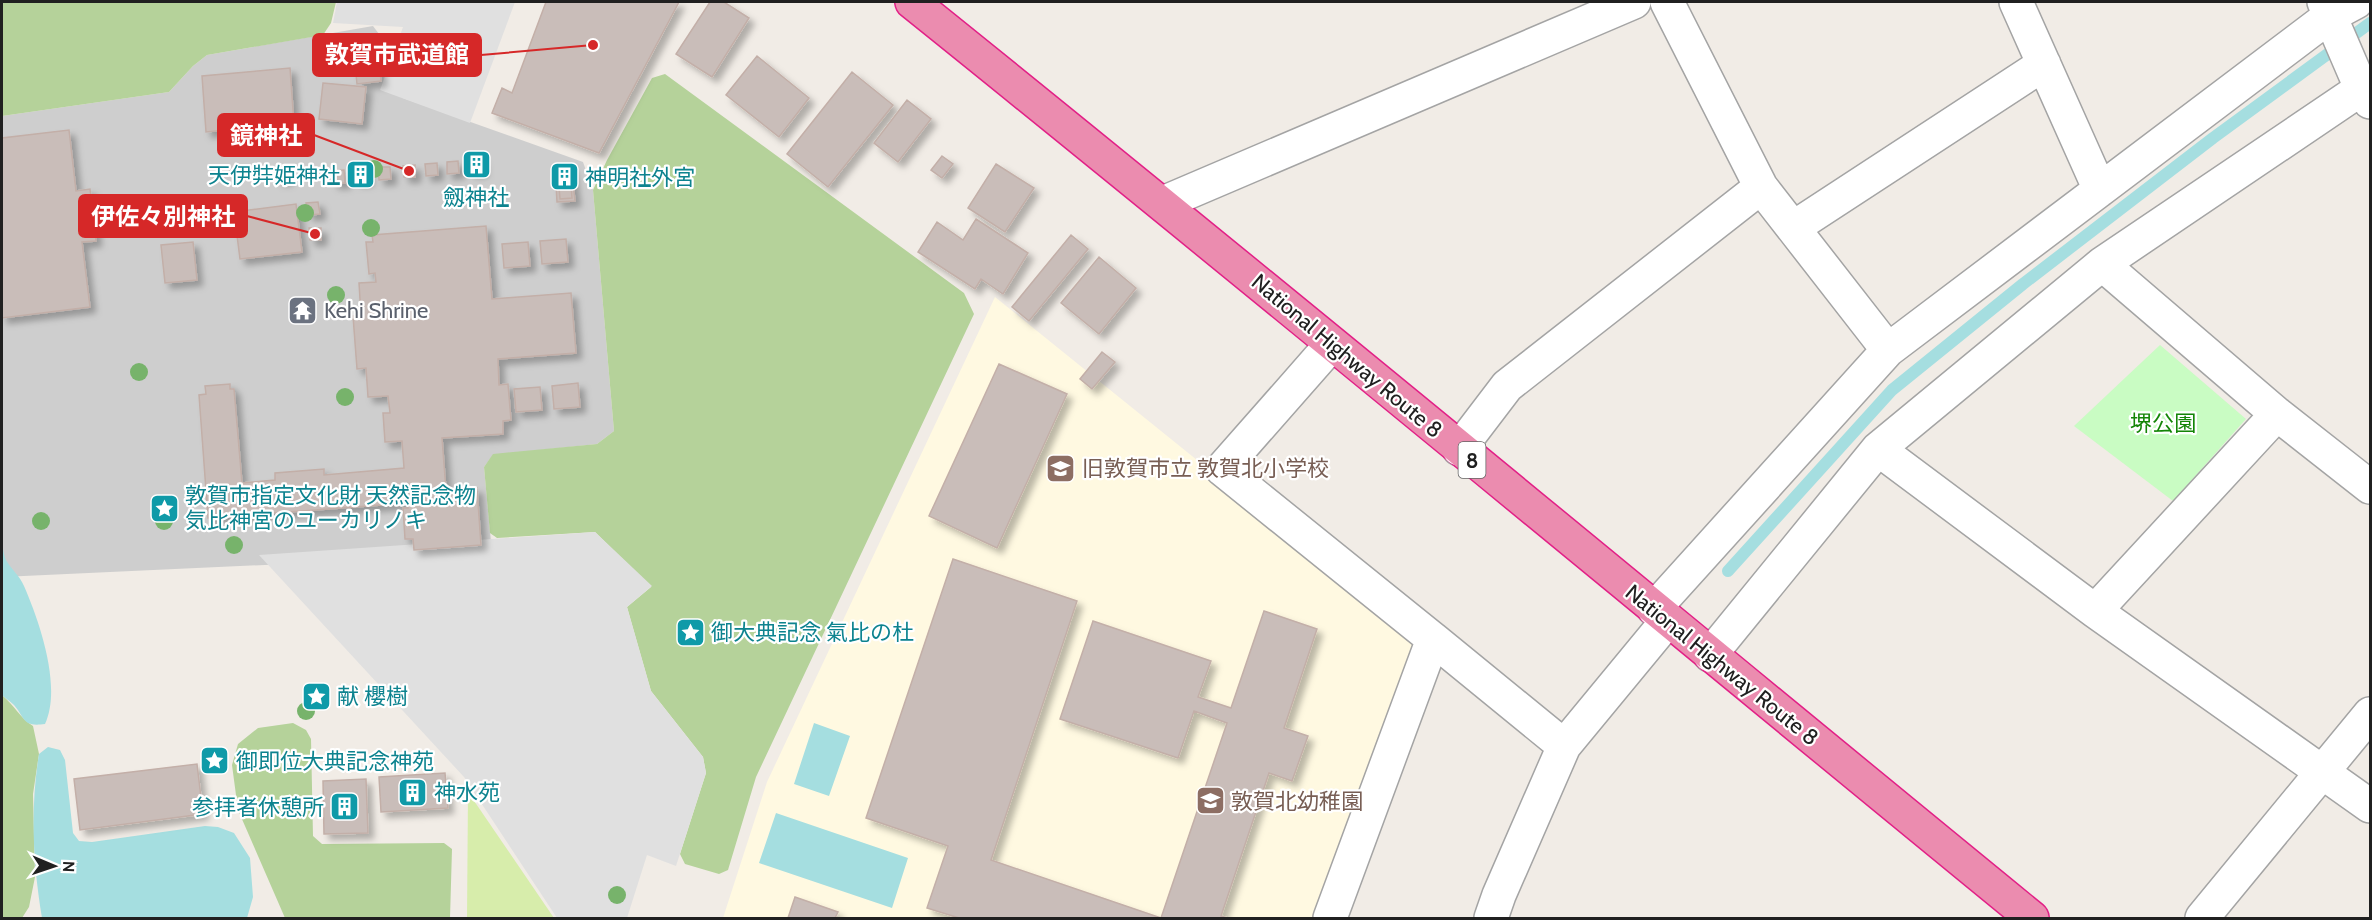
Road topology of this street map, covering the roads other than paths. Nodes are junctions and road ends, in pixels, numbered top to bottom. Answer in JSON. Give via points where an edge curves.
{"nodes":[{"id":1,"x":912,"y":2,"type":"edge"},
{"id":2,"x":1634,"y":2,"type":"edge"},
{"id":3,"x":1667,"y":2,"type":"edge"},
{"id":4,"x":2016,"y":2,"type":"edge"},
{"id":5,"x":2336,"y":6,"type":"edge"},
{"id":6,"x":2044,"y":64,"type":"junction"},
{"id":7,"x":2367,"y":91,"type":"edge"},
{"id":8,"x":1761,"y":187,"type":"junction"},
{"id":9,"x":2100,"y":190,"type":"junction"},
{"id":10,"x":1163,"y":204,"type":"junction"},
{"id":11,"x":1793,"y":228,"type":"junction"},
{"id":12,"x":2102,"y":264,"type":"junction"},
{"id":13,"x":1331,"y":345,"type":"junction"},
{"id":14,"x":1888,"y":350,"type":"junction"},
{"id":15,"x":2277,"y":414,"type":"junction"},
{"id":16,"x":1459,"y":449,"type":"junction"},
{"id":17,"x":1878,"y":449,"type":"junction"},
{"id":18,"x":2370,"y":487,"type":"edge"},
{"id":19,"x":2095,"y":611,"type":"junction"},
{"id":20,"x":1661,"y":615,"type":"junction"},
{"id":21,"x":1433,"y":639,"type":"junction"},
{"id":22,"x":1710,"y":655,"type":"junction"},
{"id":23,"x":2370,"y":714,"type":"edge"},
{"id":24,"x":1563,"y":746,"type":"junction"},
{"id":25,"x":2321,"y":771,"type":"junction"},
{"id":26,"x":2370,"y":806,"type":"edge"},
{"id":27,"x":1330,"y":918,"type":"edge"},
{"id":28,"x":1491,"y":918,"type":"edge"},
{"id":29,"x":2032,"y":918,"type":"edge"},
{"id":30,"x":2202,"y":918,"type":"edge"}],
"edges":[{"from":1,"to":10,"type":"highway","name":"National Highway Route 8","number":"8"},
{"from":2,"to":10,"type":"street"},
{"from":3,"to":8,"type":"street"},
{"from":4,"to":6,"type":"street"},
{"from":5,"to":7,"type":"street"},
{"from":5,"to":9,"type":"street"},
{"from":6,"to":9,"type":"street"},
{"from":6,"to":11,"type":"street"},
{"from":7,"to":12,"type":"street"},
{"from":8,"to":11,"type":"street"},
{"from":8,"to":16,"type":"street","via":[[1507,386]]},
{"from":9,"to":14,"type":"street"},
{"from":10,"to":13,"type":"highway","name":"National Highway Route 8","number":"8"},
{"from":11,"to":14,"type":"street"},
{"from":12,"to":15,"type":"street"},
{"from":12,"to":17,"type":"street"},
{"from":13,"to":16,"type":"highway","name":"National Highway Route 8","number":"8"},
{"from":13,"to":21,"type":"street","via":[[1222,469]]},
{"from":14,"to":20,"type":"street"},
{"from":15,"to":18,"type":"street"},
{"from":15,"to":19,"type":"street"},
{"from":16,"to":20,"type":"highway","name":"National Highway Route 8","number":"8"},
{"from":17,"to":19,"type":"street"},
{"from":17,"to":22,"type":"street"},
{"from":19,"to":25,"type":"street"},
{"from":20,"to":22,"type":"highway","name":"National Highway Route 8","number":"8"},
{"from":20,"to":24,"type":"street"},
{"from":21,"to":24,"type":"street"},
{"from":21,"to":27,"type":"street"},
{"from":22,"to":29,"type":"highway","name":"National Highway Route 8","number":"8"},
{"from":23,"to":25,"type":"street"},
{"from":24,"to":28,"type":"street"},
{"from":25,"to":26,"type":"street"},
{"from":25,"to":30,"type":"street"}]}
